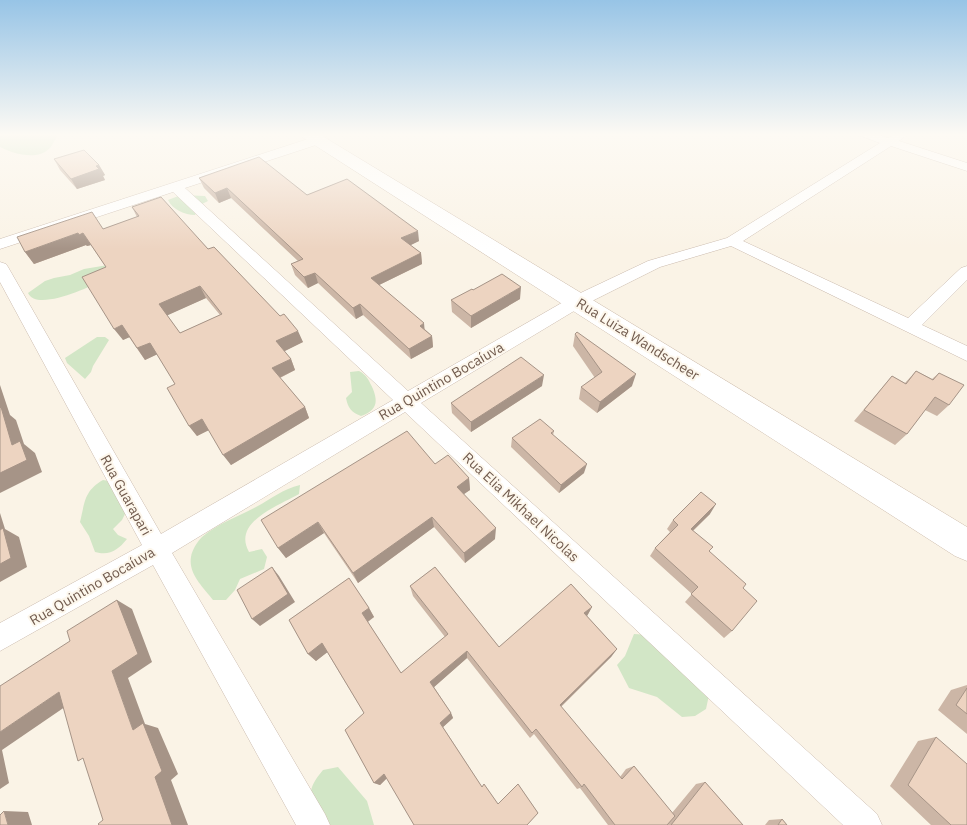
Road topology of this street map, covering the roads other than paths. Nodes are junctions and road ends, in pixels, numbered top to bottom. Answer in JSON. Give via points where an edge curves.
{"nodes":[{"id":1,"x":186,"y":172,"type":"edge"},
{"id":2,"x":216,"y":172,"type":"edge"},
{"id":3,"x":367,"y":172,"type":"edge"},
{"id":4,"x":840,"y":172,"type":"edge"},
{"id":5,"x":178,"y":188,"type":"junction"},
{"id":6,"x":0,"y":230,"type":"edge"},
{"id":7,"x":732,"y":241,"type":"junction"},
{"id":8,"x":0,"y":244,"type":"edge"},
{"id":9,"x":0,"y":267,"type":"edge"},
{"id":10,"x":967,"y":271,"type":"edge"},
{"id":11,"x":578,"y":301,"type":"junction"},
{"id":12,"x":910,"y":326,"type":"junction"},
{"id":13,"x":967,"y":354,"type":"edge"},
{"id":14,"x":406,"y":402,"type":"junction"},
{"id":15,"x":967,"y":545,"type":"edge"},
{"id":16,"x":157,"y":549,"type":"junction"},
{"id":17,"x":0,"y":638,"type":"edge"},
{"id":18,"x":314,"y":825,"type":"edge"},
{"id":19,"x":866,"y":825,"type":"edge"}],
"edges":[{"from":1,"to":6,"type":"street"},
{"from":2,"to":5,"type":"street"},
{"from":3,"to":11,"type":"main road","name":"Rua Luiza Wandscheer"},
{"from":4,"to":7,"type":"street","name":"Rua Quintino Bocaíuva"},
{"from":5,"to":8,"type":"street"},
{"from":5,"to":14,"type":"street","name":"Rua Elia Mikhael Nicolas"},
{"from":7,"to":11,"type":"street","name":"Rua Quintino Bocaíuva","via":[[654,264]]},
{"from":7,"to":12,"type":"street"},
{"from":9,"to":16,"type":"street","name":"Rua Guarapari"},
{"from":10,"to":12,"type":"street"},
{"from":11,"to":14,"type":"street","name":"Rua Quintino Bocaíuva"},
{"from":11,"to":15,"type":"main road","name":"Rua Luiza Wandscheer"},
{"from":12,"to":13,"type":"street"},
{"from":14,"to":16,"type":"street","name":"Rua Quintino Bocaíuva"},
{"from":14,"to":19,"type":"street","name":"Rua Elia Mikhael Nicolas"},
{"from":16,"to":17,"type":"street","name":"Rua Quintino Bocaíuva"},
{"from":16,"to":18,"type":"street","name":"Rua Guarapari"}]}
